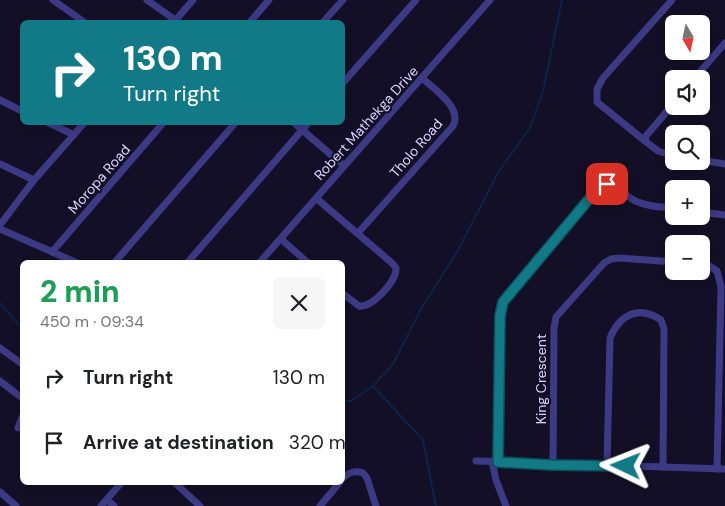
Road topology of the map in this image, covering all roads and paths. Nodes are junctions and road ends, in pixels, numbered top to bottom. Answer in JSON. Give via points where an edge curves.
{"nodes":[{"id":1,"x":53,"y":0,"type":"edge"},
{"id":2,"x":147,"y":0,"type":"edge"},
{"id":3,"x":194,"y":0,"type":"edge"},
{"id":4,"x":269,"y":0,"type":"edge"},
{"id":5,"x":343,"y":0,"type":"edge"},
{"id":6,"x":416,"y":0,"type":"edge"},
{"id":7,"x":490,"y":0,"type":"edge"},
{"id":8,"x":672,"y":0,"type":"edge"},
{"id":9,"x":81,"y":20,"type":"edge"},
{"id":10,"x":173,"y":20,"type":"edge"},
{"id":11,"x":178,"y":20,"type":"edge"},
{"id":12,"x":252,"y":20,"type":"edge"},
{"id":13,"x":325,"y":20,"type":"edge"},
{"id":14,"x":725,"y":43,"type":"edge"},
{"id":15,"x":702,"y":70,"type":"edge"},
{"id":16,"x":422,"y":78,"type":"junction"},
{"id":17,"x":345,"y":81,"type":"edge"},
{"id":18,"x":0,"y":100,"type":"edge"},
{"id":19,"x":20,"y":110,"type":"edge"},
{"id":20,"x":665,"y":114,"type":"edge"},
{"id":21,"x":53,"y":125,"type":"edge"},
{"id":22,"x":82,"y":125,"type":"edge"},
{"id":23,"x":161,"y":125,"type":"edge"},
{"id":24,"x":233,"y":125,"type":"edge"},
{"id":25,"x":296,"y":125,"type":"edge"},
{"id":26,"x":306,"y":125,"type":"edge"},
{"id":27,"x":302,"y":130,"type":"junction"},
{"id":28,"x":74,"y":135,"type":"junction"},
{"id":29,"x":646,"y":142,"type":"junction"},
{"id":30,"x":665,"y":154,"type":"edge"},
{"id":31,"x":710,"y":162,"type":"edge"},
{"id":32,"x":0,"y":164,"type":"edge"},
{"id":33,"x":725,"y":164,"type":"edge"},
{"id":34,"x":344,"y":166,"type":"junction"},
{"id":35,"x":34,"y":180,"type":"junction"},
{"id":36,"x":316,"y":198,"type":"junction"},
{"id":37,"x":665,"y":207,"type":"edge"},
{"id":38,"x":710,"y":213,"type":"edge"},
{"id":39,"x":725,"y":215,"type":"edge"},
{"id":40,"x":0,"y":225,"type":"edge"},
{"id":41,"x":0,"y":229,"type":"edge"},
{"id":42,"x":358,"y":233,"type":"junction"},
{"id":43,"x":281,"y":239,"type":"junction"},
{"id":44,"x":52,"y":252,"type":"junction"},
{"id":45,"x":70,"y":260,"type":"edge"},
{"id":46,"x":118,"y":260,"type":"edge"},
{"id":47,"x":190,"y":260,"type":"edge"},
{"id":48,"x":262,"y":260,"type":"edge"},
{"id":49,"x":305,"y":260,"type":"edge"},
{"id":50,"x":665,"y":261,"type":"edge"},
{"id":51,"x":710,"y":267,"type":"edge"},
{"id":52,"x":345,"y":295,"type":"edge"},
{"id":53,"x":0,"y":348,"type":"edge"},
{"id":54,"x":20,"y":363,"type":"edge"},
{"id":55,"x":0,"y":381,"type":"edge"},
{"id":56,"x":20,"y":396,"type":"edge"},
{"id":57,"x":20,"y":422,"type":"edge"},
{"id":58,"x":18,"y":428,"type":"dead end"},
{"id":59,"x":476,"y":461,"type":"dead end"},
{"id":60,"x":495,"y":461,"type":"junction"},
{"id":61,"x":552,"y":465,"type":"junction"},
{"id":62,"x":607,"y":465,"type":"junction"},
{"id":63,"x":663,"y":467,"type":"junction"},
{"id":64,"x":721,"y":469,"type":"edge"},
{"id":65,"x":345,"y":476,"type":"edge"},
{"id":66,"x":119,"y":485,"type":"edge"},
{"id":67,"x":177,"y":485,"type":"edge"},
{"id":68,"x":338,"y":485,"type":"edge"},
{"id":69,"x":0,"y":492,"type":"edge"},
{"id":70,"x":104,"y":503,"type":"edge"},
{"id":71,"x":16,"y":506,"type":"edge"},
{"id":72,"x":114,"y":506,"type":"edge"},
{"id":73,"x":200,"y":506,"type":"edge"},
{"id":74,"x":320,"y":506,"type":"edge"},
{"id":75,"x":376,"y":506,"type":"edge"},
{"id":76,"x":506,"y":506,"type":"edge"}],
"edges":[{"from":1,"to":9,"type":"street"},
{"from":2,"to":10,"type":"street"},
{"from":3,"to":11,"type":"street"},
{"from":4,"to":12,"type":"street"},
{"from":5,"to":13,"type":"street"},
{"from":6,"to":17,"type":"street"},
{"from":7,"to":16,"type":"street","name":"Robert Mathekga Drive"},
{"from":8,"to":29,"type":"street","via":[[602,78],[597,89],[597,102]]},
{"from":14,"to":15,"type":"street"},
{"from":16,"to":34,"type":"street","name":"Robert Mathekga Drive"},
{"from":16,"to":42,"type":"street","name":"Tholo Road","via":[[453,108],[456,121]]},
{"from":18,"to":19,"type":"street"},
{"from":20,"to":29,"type":"street","via":[[646,136]]},
{"from":21,"to":28,"type":"street"},
{"from":22,"to":28,"type":"street"},
{"from":23,"to":44,"type":"street","name":"Moropa Road"},
{"from":24,"to":46,"type":"street"},
{"from":25,"to":27,"type":"street"},
{"from":26,"to":27,"type":"street"},
{"from":27,"to":34,"type":"street"},
{"from":27,"to":47,"type":"street"},
{"from":28,"to":35,"type":"street"},
{"from":29,"to":30,"type":"street"},
{"from":31,"to":33,"type":"street"},
{"from":32,"to":35,"type":"street"},
{"from":34,"to":36,"type":"street","name":"Robert Mathekga Drive"},
{"from":35,"to":40,"type":"street"},
{"from":36,"to":42,"type":"street"},
{"from":36,"to":43,"type":"street","name":"Robert Mathekga Drive"},
{"from":37,"to":60,"type":"street","via":[[642,204],[613,185],[604,185],[506,297],[500,316]]},
{"from":38,"to":39,"type":"street"},
{"from":41,"to":44,"type":"street"},
{"from":42,"to":52,"type":"street","via":[[392,263],[396,275],[374,302],[366,306],[359,306]]},
{"from":43,"to":48,"type":"street","name":"Robert Mathekga Drive"},
{"from":43,"to":49,"type":"street"},
{"from":44,"to":45,"type":"street"},
{"from":50,"to":61,"type":"street","name":"King Crescent","via":[[611,259],[556,317]]},
{"from":51,"to":64,"type":"street","via":[[720,279]]},
{"from":53,"to":54,"type":"street"},
{"from":55,"to":56,"type":"street"},
{"from":57,"to":58,"type":"street"},
{"from":59,"to":60,"type":"street"},
{"from":60,"to":61,"type":"street"},
{"from":60,"to":76,"type":"street","via":[[496,480]]},
{"from":61,"to":62,"type":"street"},
{"from":62,"to":63,"type":"street"},
{"from":62,"to":63,"type":"street","via":[[609,343],[622,320],[632,313],[639,313],[661,320],[665,335]]},
{"from":63,"to":64,"type":"street"},
{"from":65,"to":75,"type":"street","via":[[354,471],[364,473]]},
{"from":66,"to":70,"type":"street"},
{"from":67,"to":73,"type":"street"},
{"from":68,"to":74,"type":"street"},
{"from":69,"to":71,"type":"street"},
{"from":70,"to":72,"type":"street"}]}
